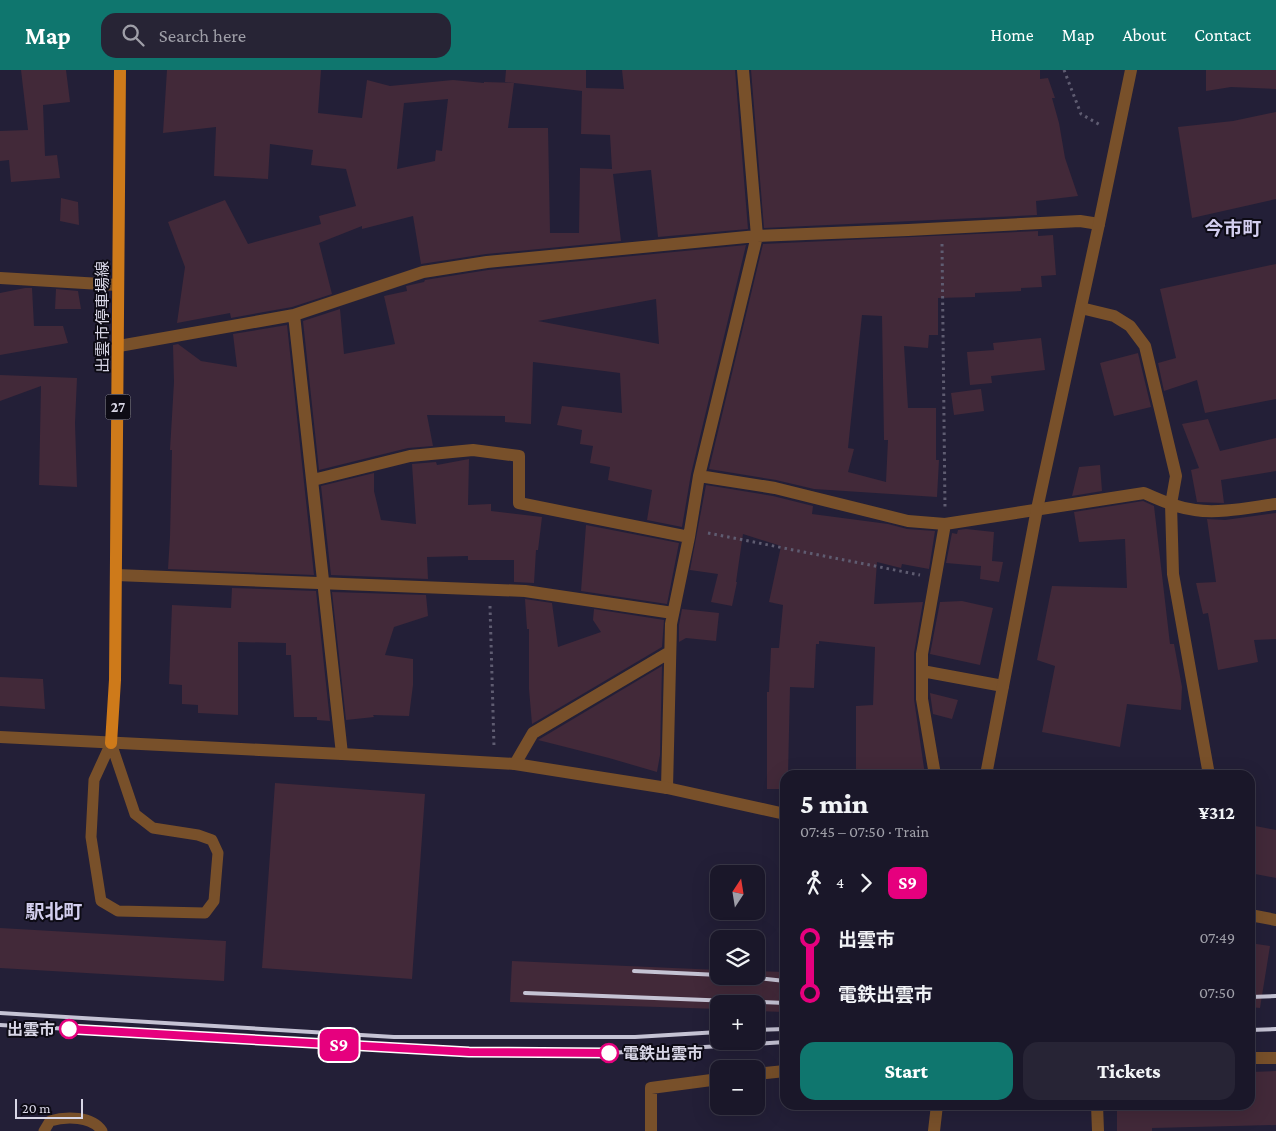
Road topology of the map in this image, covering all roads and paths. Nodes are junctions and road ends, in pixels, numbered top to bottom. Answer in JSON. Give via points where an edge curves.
{"nodes":[{"id":1,"x":120,"y":70,"type":"edge"},
{"id":2,"x":743,"y":70,"type":"edge"},
{"id":3,"x":1064,"y":70,"type":"edge"},
{"id":4,"x":1131,"y":70,"type":"edge"},
{"id":5,"x":1118,"y":134,"type":"junction"},
{"id":6,"x":1099,"y":224,"type":"junction"},
{"id":7,"x":942,"y":228,"type":"junction"},
{"id":8,"x":757,"y":236,"type":"junction"},
{"id":9,"x":0,"y":278,"type":"edge"},
{"id":10,"x":118,"y":285,"type":"junction"},
{"id":11,"x":1081,"y":308,"type":"junction"},
{"id":12,"x":294,"y":316,"type":"junction"},
{"id":13,"x":119,"y":346,"type":"junction"},
{"id":14,"x":699,"y":476,"type":"junction"},
{"id":15,"x":313,"y":480,"type":"junction"},
{"id":16,"x":1171,"y":504,"type":"junction"},
{"id":17,"x":1276,"y":504,"type":"edge"},
{"id":18,"x":1036,"y":509,"type":"junction"},
{"id":19,"x":945,"y":524,"type":"junction"},
{"id":20,"x":689,"y":533,"type":"junction"},
{"id":21,"x":116,"y":575,"type":"junction"},
{"id":22,"x":936,"y":578,"type":"junction"},
{"id":23,"x":324,"y":584,"type":"junction"},
{"id":24,"x":490,"y":590,"type":"junction"},
{"id":25,"x":673,"y":613,"type":"junction"},
{"id":26,"x":670,"y":652,"type":"junction"},
{"id":27,"x":922,"y":671,"type":"junction"},
{"id":28,"x":1003,"y":686,"type":"junction"},
{"id":29,"x":0,"y":737,"type":"edge"},
{"id":30,"x":111,"y":744,"type":"junction"},
{"id":31,"x":342,"y":754,"type":"junction"},
{"id":32,"x":494,"y":763,"type":"junction"},
{"id":33,"x":515,"y":764,"type":"junction"},
{"id":34,"x":934,"y":770,"type":"edge"},
{"id":35,"x":987,"y":770,"type":"edge"},
{"id":36,"x":1208,"y":770,"type":"edge"},
{"id":37,"x":667,"y":788,"type":"junction"},
{"id":38,"x":780,"y":813,"type":"edge"},
{"id":39,"x":1255,"y":916,"type":"edge"},
{"id":40,"x":1276,"y":920,"type":"edge"},
{"id":41,"x":1255,"y":1058,"type":"edge"},
{"id":42,"x":1276,"y":1058,"type":"edge"},
{"id":43,"x":780,"y":1072,"type":"edge"},
{"id":44,"x":765,"y":1073,"type":"edge"},
{"id":45,"x":710,"y":1080,"type":"edge"},
{"id":46,"x":936,"y":1110,"type":"edge"},
{"id":47,"x":1097,"y":1110,"type":"edge"},
{"id":48,"x":44,"y":1131,"type":"edge"},
{"id":49,"x":102,"y":1131,"type":"edge"},
{"id":50,"x":651,"y":1131,"type":"edge"},
{"id":51,"x":934,"y":1131,"type":"edge"},
{"id":52,"x":1098,"y":1131,"type":"edge"}],
"edges":[{"from":1,"to":10,"type":"main road","name":"出雲市停車場線","number":"27"},
{"from":2,"to":8,"type":"street"},
{"from":3,"to":5,"type":"path","via":[[1081,114]]},
{"from":4,"to":5,"type":"street"},
{"from":5,"to":6,"type":"street"},
{"from":6,"to":7,"type":"street","via":[[1080,221]]},
{"from":6,"to":11,"type":"street"},
{"from":7,"to":8,"type":"street"},
{"from":7,"to":19,"type":"path"},
{"from":8,"to":12,"type":"street","via":[[487,262],[423,272]]},
{"from":8,"to":14,"type":"street"},
{"from":9,"to":10,"type":"street"},
{"from":10,"to":13,"type":"main road","name":"出雲市停車場線","number":"27"},
{"from":11,"to":16,"type":"street","via":[[1114,316],[1130,326],[1145,346],[1176,476]]},
{"from":11,"to":18,"type":"street"},
{"from":12,"to":13,"type":"street"},
{"from":12,"to":15,"type":"street"},
{"from":13,"to":21,"type":"main road","name":"出雲市停車場線","number":"27"},
{"from":14,"to":19,"type":"street","via":[[775,488],[908,521]]},
{"from":14,"to":20,"type":"street"},
{"from":15,"to":20,"type":"street","via":[[410,456],[473,450],[520,456],[519,503]]},
{"from":15,"to":23,"type":"street"},
{"from":16,"to":17,"type":"street","via":[[1196,511]]},
{"from":16,"to":18,"type":"street","via":[[1144,493]]},
{"from":16,"to":36,"type":"street","via":[[1173,574]]},
{"from":18,"to":19,"type":"street"},
{"from":18,"to":28,"type":"street"},
{"from":19,"to":22,"type":"street"},
{"from":20,"to":22,"type":"path"},
{"from":20,"to":25,"type":"street"},
{"from":21,"to":23,"type":"street"},
{"from":21,"to":30,"type":"main road","name":"出雲市停車場線","number":"27"},
{"from":22,"to":27,"type":"street","via":[[922,654]]},
{"from":23,"to":24,"type":"street"},
{"from":23,"to":31,"type":"street"},
{"from":24,"to":25,"type":"street","via":[[525,591]]},
{"from":24,"to":32,"type":"path"},
{"from":25,"to":26,"type":"street"},
{"from":26,"to":33,"type":"street","via":[[533,733]]},
{"from":26,"to":37,"type":"street"},
{"from":27,"to":28,"type":"street"},
{"from":27,"to":34,"type":"street","via":[[922,699]]},
{"from":28,"to":35,"type":"street"},
{"from":29,"to":30,"type":"street"},
{"from":30,"to":30,"type":"lane","via":[[135,814],[154,828],[212,840],[218,853],[214,901],[205,913],[118,911],[101,901],[91,837],[94,780]]},
{"from":30,"to":31,"type":"street"},
{"from":31,"to":32,"type":"street"},
{"from":32,"to":33,"type":"street"},
{"from":33,"to":37,"type":"street"},
{"from":37,"to":38,"type":"street"},
{"from":39,"to":40,"type":"street"},
{"from":41,"to":42,"type":"street"},
{"from":43,"to":44,"type":"street"},
{"from":45,"to":50,"type":"street","via":[[651,1088]]},
{"from":46,"to":51,"type":"street"},
{"from":47,"to":52,"type":"street"},
{"from":48,"to":49,"type":"lane","via":[[50,1121],[63,1117],[92,1121]]}]}
